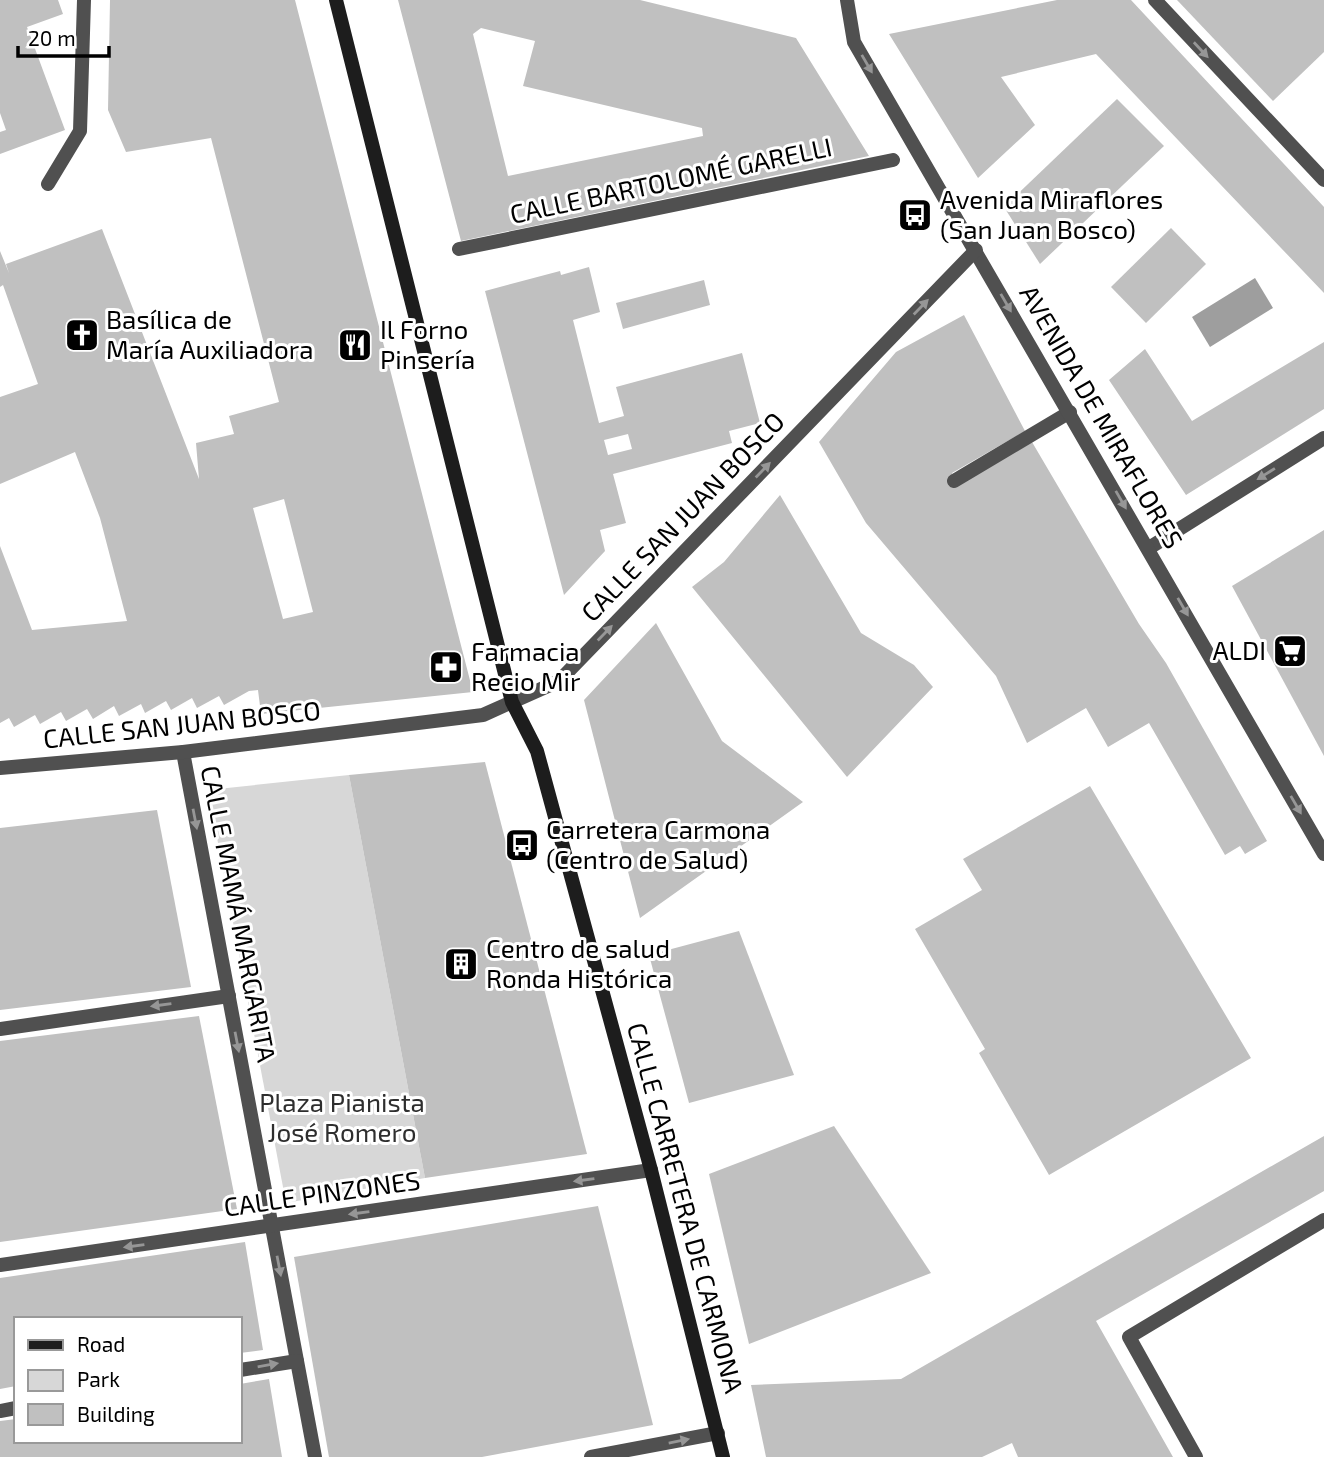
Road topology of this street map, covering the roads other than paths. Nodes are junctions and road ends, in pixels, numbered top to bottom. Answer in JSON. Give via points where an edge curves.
{"nodes":[{"id":1,"x":84,"y":0,"type":"edge"},
{"id":2,"x":336,"y":0,"type":"edge"},
{"id":3,"x":847,"y":0,"type":"edge"},
{"id":4,"x":1155,"y":0,"type":"edge"},
{"id":5,"x":893,"y":160,"type":"dead end"},
{"id":6,"x":1324,"y":180,"type":"edge"},
{"id":7,"x":48,"y":184,"type":"dead end"},
{"id":8,"x":459,"y":250,"type":"dead end"},
{"id":9,"x":976,"y":250,"type":"junction"},
{"id":10,"x":1070,"y":412,"type":"junction"},
{"id":11,"x":1324,"y":438,"type":"edge"},
{"id":12,"x":954,"y":481,"type":"dead end"},
{"id":13,"x":1149,"y":548,"type":"junction"},
{"id":14,"x":512,"y":702,"type":"junction"},
{"id":15,"x":183,"y":751,"type":"junction"},
{"id":16,"x":0,"y":768,"type":"edge"},
{"id":17,"x":1324,"y":855,"type":"edge"},
{"id":18,"x":229,"y":996,"type":"junction"},
{"id":19,"x":0,"y":1029,"type":"edge"},
{"id":20,"x":651,"y":1170,"type":"junction"},
{"id":21,"x":1324,"y":1220,"type":"edge"},
{"id":22,"x":272,"y":1226,"type":"junction"},
{"id":23,"x":0,"y":1265,"type":"edge"},
{"id":24,"x":297,"y":1361,"type":"junction"},
{"id":25,"x":242,"y":1370,"type":"edge"},
{"id":26,"x":718,"y":1433,"type":"junction"},
{"id":27,"x":315,"y":1457,"type":"edge"},
{"id":28,"x":591,"y":1457,"type":"edge"},
{"id":29,"x":723,"y":1457,"type":"edge"},
{"id":30,"x":1196,"y":1457,"type":"edge"}],
"edges":[{"from":1,"to":7,"type":"street","via":[[80,131]]},
{"from":2,"to":14,"type":"main road","name":"CALLE CARRETERA DE CARMONA"},
{"from":3,"to":9,"type":"street","name":"AVENIDA DE MIRAFLORES","one_way":true,"via":[[854,42]]},
{"from":4,"to":6,"type":"street","one_way":true},
{"from":5,"to":8,"type":"street","name":"CALLE BARTOLOMÉ GARELLI"},
{"from":9,"to":10,"type":"street","name":"AVENIDA DE MIRAFLORES","one_way":true},
{"from":14,"to":9,"type":"street","name":"CALLE SAN JUAN BOSCO","one_way":true,"via":[[559,681]]},
{"from":10,"to":12,"type":"street"},
{"from":10,"to":13,"type":"street","name":"AVENIDA DE MIRAFLORES","one_way":true},
{"from":11,"to":13,"type":"street","one_way":true},
{"from":13,"to":17,"type":"street","name":"AVENIDA DE MIRAFLORES","one_way":true},
{"from":14,"to":15,"type":"street","name":"CALLE SAN JUAN BOSCO","via":[[483,715]]},
{"from":14,"to":20,"type":"main road","name":"CALLE CARRETERA DE CARMONA","via":[[537,751]]},
{"from":15,"to":16,"type":"street","name":"CALLE SAN JUAN BOSCO"},
{"from":15,"to":18,"type":"street","name":"CALLE MAMÁ MARGARITA","one_way":true},
{"from":18,"to":19,"type":"street","one_way":true},
{"from":18,"to":22,"type":"street","name":"CALLE MAMÁ MARGARITA","one_way":true},
{"from":20,"to":22,"type":"street","name":"CALLE PINZONES","one_way":true},
{"from":20,"to":26,"type":"main road","name":"CALLE CARRETERA DE CARMONA"},
{"from":21,"to":30,"type":"street","via":[[1129,1338]]},
{"from":22,"to":23,"type":"street","name":"CALLE PINZONES","one_way":true},
{"from":22,"to":24,"type":"street","name":"CALLE MAMÁ MARGARITA","one_way":true},
{"from":25,"to":24,"type":"street","one_way":true},
{"from":24,"to":27,"type":"street","name":"CALLE MAMÁ MARGARITA"},
{"from":28,"to":26,"type":"street","one_way":true},
{"from":26,"to":29,"type":"main road","name":"CALLE CARRETERA DE CARMONA"}]}
